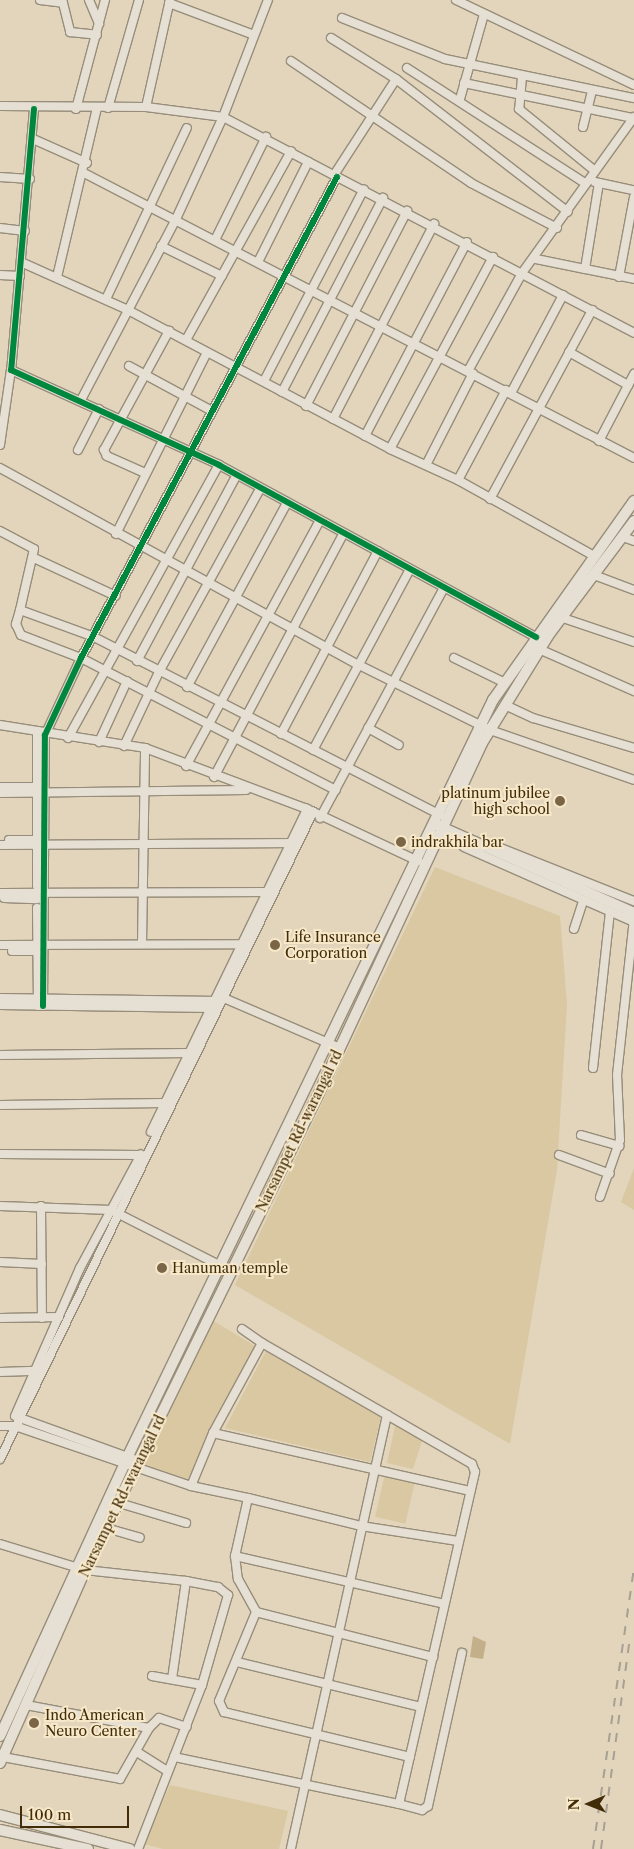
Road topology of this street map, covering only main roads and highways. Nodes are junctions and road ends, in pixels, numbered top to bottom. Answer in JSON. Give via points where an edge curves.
{"nodes":[{"id":1,"x":634,"y":501,"type":"edge"},
{"id":2,"x":634,"y":521,"type":"edge"},
{"id":3,"x":485,"y":727,"type":"junction"},
{"id":4,"x":438,"y":831,"type":"junction"},
{"id":5,"x":634,"y":913,"type":"edge"},
{"id":6,"x":82,"y":1567,"type":"junction"},
{"id":7,"x":0,"y":1736,"type":"edge"},
{"id":8,"x":1,"y":1760,"type":"edge"},
{"id":9,"x":0,"y":1815,"type":"edge"},
{"id":10,"x":0,"y":1830,"type":"edge"},
{"id":11,"x":88,"y":1849,"type":"edge"},
{"id":12,"x":130,"y":1849,"type":"edge"}],
"edges":[{"from":1,"to":3,"type":"main road","name":"Narsampet Rd-warangal rd","via":[[503,682]]},
{"from":2,"to":3,"type":"main road","name":"Narsampet Rd-warangal rd","via":[[539,649],[505,705]]},
{"from":3,"to":4,"type":"main road","name":"Narsampet Rd-warangal rd"},
{"from":3,"to":4,"type":"main road","name":"Narsampet Rd-warangal rd","via":[[440,814]]},
{"from":4,"to":5,"type":"main road"},
{"from":4,"to":6,"type":"main road","name":"Narsampet Rd-warangal rd","via":[[340,1048],[138,1465]]},
{"from":4,"to":6,"type":"main road","name":"Narsampet Rd-warangal rd","via":[[417,862],[126,1461]]},
{"from":6,"to":7,"type":"main road","name":"Narsampet Rd-warangal rd"},
{"from":6,"to":8,"type":"main road","name":"Narsampet Rd-warangal rd"},
{"from":9,"to":12,"type":"main road"},
{"from":10,"to":11,"type":"main road"}]}
